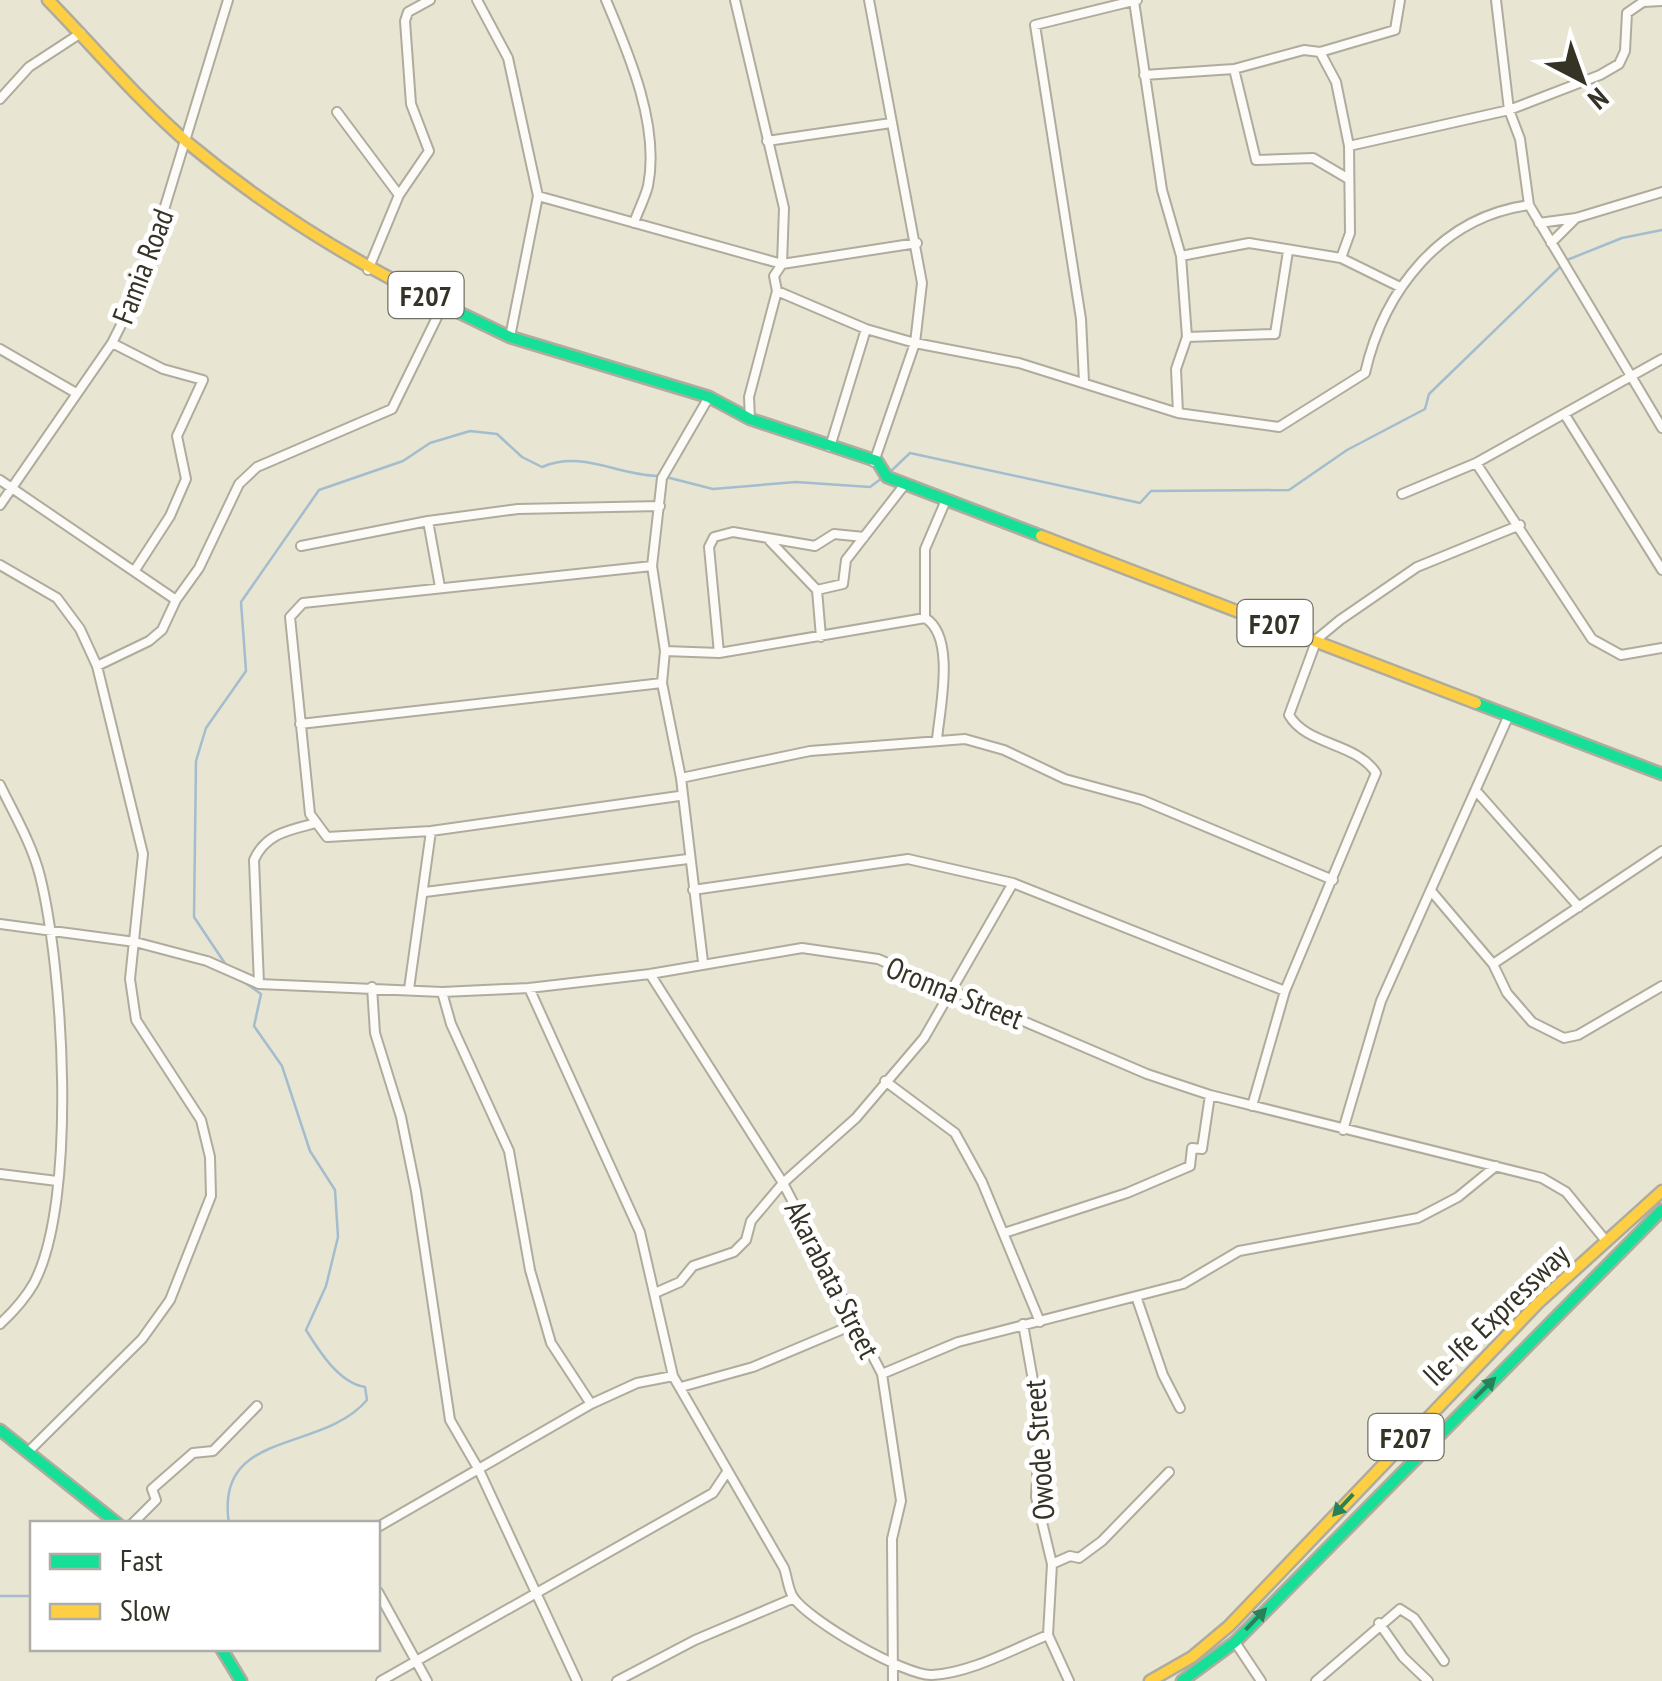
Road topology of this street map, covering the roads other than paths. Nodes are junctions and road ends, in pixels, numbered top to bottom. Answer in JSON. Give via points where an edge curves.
{"nodes":[{"id":1,"x":48,"y":0,"type":"edge"},
{"id":2,"x":228,"y":0,"type":"edge"},
{"id":3,"x":430,"y":0,"type":"edge"},
{"id":4,"x":477,"y":0,"type":"edge"},
{"id":5,"x":606,"y":0,"type":"edge"},
{"id":6,"x":735,"y":0,"type":"edge"},
{"id":7,"x":870,"y":0,"type":"edge"},
{"id":8,"x":1136,"y":0,"type":"edge"},
{"id":9,"x":1400,"y":0,"type":"edge"},
{"id":10,"x":1496,"y":0,"type":"edge"},
{"id":11,"x":1662,"y":2,"type":"edge"},
{"id":12,"x":81,"y":33,"type":"junction"},
{"id":13,"x":1320,"y":52,"type":"junction"},
{"id":14,"x":1234,"y":69,"type":"junction"},
{"id":15,"x":1144,"y":75,"type":"junction"},
{"id":16,"x":0,"y":99,"type":"edge"},
{"id":17,"x":1509,"y":110,"type":"junction"},
{"id":18,"x":337,"y":112,"type":"dead end"},
{"id":19,"x":891,"y":124,"type":"junction"},
{"id":20,"x":185,"y":140,"type":"junction"},
{"id":21,"x":767,"y":141,"type":"junction"},
{"id":22,"x":1349,"y":146,"type":"junction"},
{"id":23,"x":1347,"y":178,"type":"junction"},
{"id":24,"x":1662,"y":192,"type":"edge"},
{"id":25,"x":399,"y":195,"type":"junction"},
{"id":26,"x":538,"y":196,"type":"junction"},
{"id":27,"x":1529,"y":205,"type":"junction"},
{"id":28,"x":1576,"y":218,"type":"junction"},
{"id":29,"x":634,"y":223,"type":"junction"},
{"id":30,"x":1539,"y":223,"type":"junction"},
{"id":31,"x":918,"y":243,"type":"junction"},
{"id":32,"x":1553,"y":246,"type":"junction"},
{"id":33,"x":1288,"y":250,"type":"junction"},
{"id":34,"x":1180,"y":256,"type":"junction"},
{"id":35,"x":1340,"y":258,"type":"junction"},
{"id":36,"x":782,"y":264,"type":"junction"},
{"id":37,"x":368,"y":270,"type":"junction"},
{"id":38,"x":1400,"y":286,"type":"junction"},
{"id":39,"x":777,"y":292,"type":"junction"},
{"id":40,"x":444,"y":303,"type":"junction"},
{"id":41,"x":866,"y":329,"type":"junction"},
{"id":42,"x":1187,"y":336,"type":"junction"},
{"id":43,"x":510,"y":337,"type":"junction"},
{"id":44,"x":112,"y":343,"type":"junction"},
{"id":45,"x":915,"y":343,"type":"junction"},
{"id":46,"x":0,"y":349,"type":"edge"},
{"id":47,"x":1662,"y":360,"type":"edge"},
{"id":48,"x":1631,"y":380,"type":"junction"},
{"id":49,"x":1084,"y":382,"type":"junction"},
{"id":50,"x":76,"y":392,"type":"junction"},
{"id":51,"x":708,"y":397,"type":"junction"},
{"id":52,"x":1178,"y":413,"type":"junction"},
{"id":53,"x":1566,"y":414,"type":"junction"},
{"id":54,"x":750,"y":419,"type":"junction"},
{"id":55,"x":1662,"y":428,"type":"edge"},
{"id":56,"x":830,"y":447,"type":"junction"},
{"id":57,"x":876,"y":461,"type":"junction"},
{"id":58,"x":1476,"y":463,"type":"junction"},
{"id":59,"x":0,"y":480,"type":"edge"},
{"id":60,"x":901,"y":482,"type":"junction"},
{"id":61,"x":11,"y":488,"type":"junction"},
{"id":62,"x":1402,"y":494,"type":"dead end"},
{"id":63,"x":946,"y":500,"type":"junction"},
{"id":64,"x":0,"y":506,"type":"edge"},
{"id":65,"x":660,"y":506,"type":"junction"},
{"id":66,"x":428,"y":521,"type":"junction"},
{"id":67,"x":1520,"y":525,"type":"junction"},
{"id":68,"x":864,"y":537,"type":"junction"},
{"id":69,"x":770,"y":541,"type":"junction"},
{"id":70,"x":301,"y":546,"type":"dead end"},
{"id":71,"x":0,"y":565,"type":"edge"},
{"id":72,"x":652,"y":566,"type":"junction"},
{"id":73,"x":135,"y":570,"type":"junction"},
{"id":74,"x":1662,"y":570,"type":"edge"},
{"id":75,"x":440,"y":587,"type":"junction"},
{"id":76,"x":817,"y":590,"type":"junction"},
{"id":77,"x":176,"y":600,"type":"junction"},
{"id":78,"x":925,"y":618,"type":"junction"},
{"id":79,"x":821,"y":637,"type":"junction"},
{"id":80,"x":1318,"y":639,"type":"junction"},
{"id":81,"x":1662,"y":648,"type":"edge"},
{"id":82,"x":665,"y":651,"type":"junction"},
{"id":83,"x":718,"y":653,"type":"junction"},
{"id":84,"x":97,"y":666,"type":"junction"},
{"id":85,"x":662,"y":683,"type":"junction"},
{"id":86,"x":1509,"y":715,"type":"junction"},
{"id":87,"x":300,"y":724,"type":"junction"},
{"id":88,"x":937,"y":738,"type":"junction"},
{"id":89,"x":1662,"y":774,"type":"edge"},
{"id":90,"x":681,"y":778,"type":"junction"},
{"id":91,"x":0,"y":785,"type":"edge"},
{"id":92,"x":1478,"y":793,"type":"junction"},
{"id":93,"x":680,"y":796,"type":"junction"},
{"id":94,"x":316,"y":824,"type":"junction"},
{"id":95,"x":431,"y":831,"type":"junction"},
{"id":96,"x":1662,"y":850,"type":"edge"},
{"id":97,"x":688,"y":859,"type":"junction"},
{"id":98,"x":1333,"y":880,"type":"junction"},
{"id":99,"x":1013,"y":883,"type":"junction"},
{"id":100,"x":693,"y":890,"type":"junction"},
{"id":101,"x":425,"y":892,"type":"junction"},
{"id":102,"x":1432,"y":892,"type":"junction"},
{"id":103,"x":1578,"y":907,"type":"junction"},
{"id":104,"x":0,"y":924,"type":"edge"},
{"id":105,"x":51,"y":928,"type":"junction"},
{"id":106,"x":135,"y":942,"type":"junction"},
{"id":107,"x":704,"y":962,"type":"junction"},
{"id":108,"x":1493,"y":964,"type":"junction"},
{"id":109,"x":650,"y":974,"type":"junction"},
{"id":110,"x":258,"y":983,"type":"junction"},
{"id":111,"x":1662,"y":986,"type":"edge"},
{"id":112,"x":372,"y":987,"type":"junction"},
{"id":113,"x":528,"y":988,"type":"junction"},
{"id":114,"x":409,"y":989,"type":"junction"},
{"id":115,"x":953,"y":990,"type":"junction"},
{"id":116,"x":1286,"y":990,"type":"junction"},
{"id":117,"x":442,"y":992,"type":"junction"},
{"id":118,"x":885,"y":1081,"type":"junction"},
{"id":119,"x":1210,"y":1095,"type":"junction"},
{"id":120,"x":1252,"y":1106,"type":"junction"},
{"id":121,"x":1342,"y":1130,"type":"junction"},
{"id":122,"x":1496,"y":1166,"type":"junction"},
{"id":123,"x":0,"y":1174,"type":"edge"},
{"id":124,"x":57,"y":1180,"type":"junction"},
{"id":125,"x":783,"y":1183,"type":"junction"},
{"id":126,"x":1662,"y":1191,"type":"edge"},
{"id":127,"x":1662,"y":1210,"type":"edge"},
{"id":128,"x":1004,"y":1233,"type":"junction"},
{"id":129,"x":1606,"y":1241,"type":"junction"},
{"id":130,"x":655,"y":1292,"type":"junction"},
{"id":131,"x":1137,"y":1298,"type":"junction"},
{"id":132,"x":1040,"y":1322,"type":"junction"},
{"id":133,"x":0,"y":1324,"type":"edge"},
{"id":134,"x":854,"y":1324,"type":"junction"},
{"id":135,"x":1023,"y":1324,"type":"junction"},
{"id":136,"x":882,"y":1374,"type":"junction"},
{"id":137,"x":673,"y":1376,"type":"junction"},
{"id":138,"x":681,"y":1388,"type":"junction"},
{"id":139,"x":591,"y":1404,"type":"junction"},
{"id":140,"x":257,"y":1406,"type":"dead end"},
{"id":141,"x":1180,"y":1408,"type":"dead end"},
{"id":142,"x":0,"y":1430,"type":"edge"},
{"id":143,"x":28,"y":1450,"type":"junction"},
{"id":144,"x":478,"y":1470,"type":"junction"},
{"id":145,"x":727,"y":1472,"type":"junction"},
{"id":146,"x":1169,"y":1472,"type":"dead end"},
{"id":147,"x":114,"y":1521,"type":"edge"},
{"id":148,"x":135,"y":1521,"type":"edge"},
{"id":149,"x":380,"y":1525,"type":"edge"},
{"id":150,"x":1052,"y":1564,"type":"junction"},
{"id":151,"x":535,"y":1593,"type":"junction"},
{"id":152,"x":380,"y":1596,"type":"edge"},
{"id":153,"x":794,"y":1598,"type":"junction"},
{"id":154,"x":1378,"y":1623,"type":"junction"},
{"id":155,"x":1048,"y":1635,"type":"junction"},
{"id":156,"x":1235,"y":1642,"type":"junction"},
{"id":157,"x":222,"y":1651,"type":"edge"},
{"id":158,"x":892,"y":1660,"type":"junction"},
{"id":159,"x":416,"y":1661,"type":"junction"},
{"id":160,"x":1444,"y":1661,"type":"dead end"},
{"id":161,"x":240,"y":1681,"type":"edge"},
{"id":162,"x":381,"y":1681,"type":"edge"},
{"id":163,"x":427,"y":1681,"type":"edge"},
{"id":164,"x":577,"y":1681,"type":"edge"},
{"id":165,"x":617,"y":1681,"type":"edge"},
{"id":166,"x":893,"y":1681,"type":"edge"},
{"id":167,"x":1069,"y":1681,"type":"edge"},
{"id":168,"x":1150,"y":1681,"type":"edge"},
{"id":169,"x":1182,"y":1681,"type":"edge"},
{"id":170,"x":1261,"y":1681,"type":"edge"},
{"id":171,"x":1316,"y":1681,"type":"edge"},
{"id":172,"x":1428,"y":1681,"type":"edge"}],
"edges":[{"from":1,"to":12,"type":"main road","number":"F207"},
{"from":2,"to":20,"type":"street","name":"Famia Road"},
{"from":3,"to":25,"type":"street","via":[[405,21],[411,104],[429,151]]},
{"from":4,"to":26,"type":"street","via":[[508,58]]},
{"from":5,"to":29,"type":"street","via":[[650,145],[648,186]]},
{"from":6,"to":21,"type":"street"},
{"from":7,"to":19,"type":"street"},
{"from":8,"to":15,"type":"street"},
{"from":8,"to":49,"type":"street","via":[[1035,25],[1081,320]]},
{"from":9,"to":13,"type":"street","via":[[1395,30]]},
{"from":10,"to":17,"type":"street"},
{"from":11,"to":17,"type":"street","via":[[1643,2],[1627,12],[1619,64]]},
{"from":12,"to":16,"type":"street","via":[[29,67]]},
{"from":12,"to":20,"type":"main road","number":"F207"},
{"from":13,"to":14,"type":"street","via":[[1304,50]]},
{"from":13,"to":22,"type":"street","via":[[1336,82]]},
{"from":14,"to":15,"type":"street"},
{"from":14,"to":23,"type":"street","via":[[1256,160],[1312,158]]},
{"from":15,"to":34,"type":"street"},
{"from":17,"to":22,"type":"street"},
{"from":17,"to":27,"type":"street"},
{"from":18,"to":25,"type":"street"},
{"from":19,"to":21,"type":"street"},
{"from":19,"to":31,"type":"street"},
{"from":20,"to":37,"type":"main road","number":"F207","via":[[272,208]]},
{"from":20,"to":44,"type":"street","name":"Famia Road","via":[[142,285]]},
{"from":21,"to":36,"type":"street","via":[[784,208]]},
{"from":22,"to":23,"type":"street"},
{"from":23,"to":35,"type":"street","via":[[1350,233]]},
{"from":24,"to":28,"type":"street"},
{"from":25,"to":37,"type":"street"},
{"from":26,"to":29,"type":"street"},
{"from":26,"to":43,"type":"street"},
{"from":27,"to":30,"type":"street"},
{"from":27,"to":38,"type":"street","via":[[1471,220]]},
{"from":28,"to":30,"type":"street"},
{"from":28,"to":32,"type":"street"},
{"from":29,"to":36,"type":"street"},
{"from":30,"to":32,"type":"street"},
{"from":31,"to":36,"type":"street"},
{"from":31,"to":45,"type":"street","via":[[922,283]]},
{"from":32,"to":48,"type":"street"},
{"from":33,"to":34,"type":"street","via":[[1249,243]]},
{"from":33,"to":35,"type":"street"},
{"from":33,"to":42,"type":"street","via":[[1275,334]]},
{"from":34,"to":42,"type":"street"},
{"from":35,"to":38,"type":"street"},
{"from":36,"to":39,"type":"street","via":[[774,276]]},
{"from":37,"to":40,"type":"main road","number":"F207"},
{"from":38,"to":52,"type":"street","via":[[1374,331],[1365,373],[1279,427]]},
{"from":39,"to":41,"type":"street"},
{"from":39,"to":54,"type":"street","via":[[749,397]]},
{"from":40,"to":43,"type":"main road","number":"F207"},
{"from":40,"to":77,"type":"street","via":[[392,409],[257,467],[240,484],[200,568]]},
{"from":41,"to":45,"type":"street"},
{"from":41,"to":56,"type":"street"},
{"from":42,"to":52,"type":"street","via":[[1176,369]]},
{"from":43,"to":51,"type":"main road","number":"F207"},
{"from":44,"to":50,"type":"street","name":"Famia Road"},
{"from":44,"to":73,"type":"street","via":[[202,380],[178,436],[186,479]]},
{"from":45,"to":49,"type":"street"},
{"from":45,"to":57,"type":"street"},
{"from":46,"to":50,"type":"street"},
{"from":47,"to":48,"type":"street"},
{"from":48,"to":53,"type":"street"},
{"from":48,"to":55,"type":"street"},
{"from":49,"to":52,"type":"street"},
{"from":50,"to":61,"type":"street","name":"Famia Road"},
{"from":51,"to":54,"type":"main road","number":"F207"},
{"from":51,"to":65,"type":"street","via":[[662,478]]},
{"from":53,"to":58,"type":"street"},
{"from":53,"to":74,"type":"street"},
{"from":54,"to":56,"type":"main road","number":"F207"},
{"from":56,"to":57,"type":"main road","number":"F207"},
{"from":57,"to":60,"type":"main road","number":"F207"},
{"from":58,"to":62,"type":"street"},
{"from":58,"to":67,"type":"street"},
{"from":59,"to":61,"type":"street"},
{"from":60,"to":63,"type":"main road","number":"F207"},
{"from":60,"to":68,"type":"street"},
{"from":61,"to":64,"type":"street","name":"Famia Road"},
{"from":61,"to":73,"type":"street"},
{"from":63,"to":78,"type":"street","via":[[925,550]]},
{"from":63,"to":80,"type":"main road","number":"F207"},
{"from":65,"to":66,"type":"street","via":[[518,508]]},
{"from":65,"to":72,"type":"street"},
{"from":66,"to":70,"type":"street"},
{"from":66,"to":75,"type":"street"},
{"from":67,"to":80,"type":"street","via":[[1417,568]]},
{"from":67,"to":81,"type":"street","via":[[1592,640],[1621,655]]},
{"from":68,"to":69,"type":"street","via":[[834,534],[815,546]]},
{"from":68,"to":76,"type":"street","via":[[846,560],[843,584]]},
{"from":69,"to":76,"type":"street"},
{"from":69,"to":83,"type":"street","via":[[733,532],[714,537],[709,547]]},
{"from":71,"to":84,"type":"street","via":[[57,598]]},
{"from":72,"to":75,"type":"street"},
{"from":72,"to":82,"type":"street"},
{"from":73,"to":77,"type":"street"},
{"from":75,"to":87,"type":"street","via":[[296,608],[290,617]]},
{"from":76,"to":79,"type":"street"},
{"from":77,"to":84,"type":"street","via":[[149,641]]},
{"from":78,"to":79,"type":"street"},
{"from":78,"to":88,"type":"street","via":[[938,631],[944,674]]},
{"from":79,"to":83,"type":"street"},
{"from":80,"to":86,"type":"main road","number":"F207"},
{"from":80,"to":98,"type":"street","via":[[1289,715],[1296,726],[1366,757],[1376,773]]},
{"from":82,"to":83,"type":"street"},
{"from":82,"to":85,"type":"street"},
{"from":84,"to":106,"type":"street","via":[[144,854]]},
{"from":85,"to":87,"type":"street"},
{"from":85,"to":90,"type":"street"},
{"from":86,"to":89,"type":"main road","number":"F207"},
{"from":86,"to":92,"type":"street"},
{"from":87,"to":94,"type":"street"},
{"from":88,"to":90,"type":"street","via":[[810,751]]},
{"from":88,"to":98,"type":"street","via":[[1004,750]]},
{"from":90,"to":93,"type":"street"},
{"from":91,"to":105,"type":"street","via":[[31,850]]},
{"from":92,"to":102,"type":"street"},
{"from":92,"to":103,"type":"street"},
{"from":93,"to":95,"type":"street"},
{"from":93,"to":97,"type":"street"},
{"from":94,"to":95,"type":"street","via":[[327,837]]},
{"from":94,"to":110,"type":"street","via":[[267,840],[254,860]]},
{"from":95,"to":101,"type":"street"},
{"from":96,"to":103,"type":"street"},
{"from":97,"to":100,"type":"street"},
{"from":97,"to":101,"type":"street"},
{"from":98,"to":116,"type":"street"},
{"from":99,"to":100,"type":"street","via":[[908,859]]},
{"from":99,"to":115,"type":"street"},
{"from":99,"to":116,"type":"street"},
{"from":100,"to":107,"type":"street"},
{"from":101,"to":114,"type":"street"},
{"from":102,"to":108,"type":"street"},
{"from":102,"to":121,"type":"street","via":[[1381,1001]]},
{"from":103,"to":108,"type":"street"},
{"from":104,"to":105,"type":"street"},
{"from":105,"to":106,"type":"street"},
{"from":105,"to":124,"type":"street","via":[[64,1100]]},
{"from":106,"to":110,"type":"street"},
{"from":106,"to":143,"type":"street","via":[[130,979],[136,1020],[201,1120],[211,1196],[170,1300],[142,1339]]},
{"from":107,"to":109,"type":"street","name":"Oronna Street"},
{"from":107,"to":115,"type":"street","name":"Oronna Street","via":[[802,948],[842,952]]},
{"from":108,"to":111,"type":"street","via":[[1507,994],[1532,1022],[1564,1038]]},
{"from":109,"to":113,"type":"street","name":"Oronna Street"},
{"from":109,"to":125,"type":"street","name":"Akarabata Street"},
{"from":110,"to":112,"type":"street","name":"Oronna Street"},
{"from":112,"to":114,"type":"street","name":"Oronna Street"},
{"from":112,"to":144,"type":"street","via":[[374,1033],[416,1192],[450,1420]]},
{"from":113,"to":117,"type":"street","name":"Oronna Street"},
{"from":113,"to":130,"type":"street","via":[[640,1232]]},
{"from":114,"to":117,"type":"street","name":"Oronna Street"},
{"from":115,"to":118,"type":"street","via":[[924,1038]]},
{"from":115,"to":119,"type":"street","name":"Oronna Street"},
{"from":116,"to":120,"type":"street"},
{"from":117,"to":139,"type":"street","via":[[509,1150],[551,1343]]},
{"from":118,"to":125,"type":"street","via":[[856,1118]]},
{"from":118,"to":128,"type":"street","via":[[955,1133]]},
{"from":119,"to":120,"type":"street","name":"Oronna Street"},
{"from":119,"to":128,"type":"street","via":[[1202,1150],[1192,1148],[1190,1166]]},
{"from":120,"to":121,"type":"street","name":"Oronna Street"},
{"from":121,"to":122,"type":"street","name":"Oronna Street"},
{"from":122,"to":129,"type":"street","name":"Oronna Street","via":[[1566,1192]]},
{"from":122,"to":131,"type":"street","via":[[1458,1198],[1418,1218],[1240,1251],[1184,1284]]},
{"from":123,"to":124,"type":"street"},
{"from":124,"to":133,"type":"street","via":[[43,1261]]},
{"from":125,"to":130,"type":"street","via":[[734,1252],[693,1266],[680,1282]]},
{"from":125,"to":134,"type":"street","name":"Akarabata Street"},
{"from":126,"to":129,"type":"main road","name":"Ile-Ife Expressway","number":"F207"},
{"from":156,"to":127,"type":"main road","name":"Ile-Ife Expressway","number":"F207","one_way":true},
{"from":128,"to":132,"type":"street"},
{"from":129,"to":168,"type":"main road","name":"Ile-Ife Expressway","number":"F207","one_way":true,"via":[[1431,1411],[1229,1626]]},
{"from":130,"to":137,"type":"street"},
{"from":131,"to":132,"type":"street"},
{"from":131,"to":141,"type":"street"},
{"from":132,"to":135,"type":"street"},
{"from":134,"to":136,"type":"street","name":"Akarabata Street"},
{"from":134,"to":138,"type":"street","via":[[753,1367]]},
{"from":135,"to":136,"type":"street"},
{"from":135,"to":150,"type":"street","name":"Owode Street","via":[[1040,1420],[1036,1497]]},
{"from":136,"to":158,"type":"street","name":"Akarabata Street","via":[[901,1500],[892,1539]]},
{"from":137,"to":138,"type":"street"},
{"from":137,"to":139,"type":"street","via":[[637,1383]]},
{"from":138,"to":145,"type":"street"},
{"from":139,"to":144,"type":"street"},
{"from":140,"to":148,"type":"street","via":[[212,1451],[193,1452],[152,1489],[156,1500]]},
{"from":142,"to":143,"type":"main road"},
{"from":143,"to":147,"type":"main road"},
{"from":144,"to":149,"type":"street"},
{"from":144,"to":151,"type":"street"},
{"from":145,"to":151,"type":"street","via":[[713,1494]]},
{"from":145,"to":153,"type":"street","via":[[784,1568]]},
{"from":146,"to":150,"type":"street","via":[[1102,1541],[1078,1558]]},
{"from":150,"to":155,"type":"street","name":"Owode Street"},
{"from":151,"to":159,"type":"street"},
{"from":151,"to":164,"type":"street"},
{"from":152,"to":159,"type":"street"},
{"from":153,"to":158,"type":"street","via":[[834,1630]]},
{"from":153,"to":165,"type":"street"},
{"from":154,"to":160,"type":"street","via":[[1400,1609],[1409,1614]]},
{"from":154,"to":171,"type":"street"},
{"from":154,"to":172,"type":"street"},
{"from":155,"to":158,"type":"street","via":[[934,1675],[913,1673]]},
{"from":155,"to":167,"type":"street","name":"Owode Street"},
{"from":156,"to":169,"type":"main road","name":"Ile-Ife Expressway","number":"F207"},
{"from":156,"to":170,"type":"street"},
{"from":157,"to":161,"type":"main road"},
{"from":158,"to":166,"type":"street","name":"Akarabata Street"},
{"from":159,"to":162,"type":"street"},
{"from":159,"to":163,"type":"street"}]}
